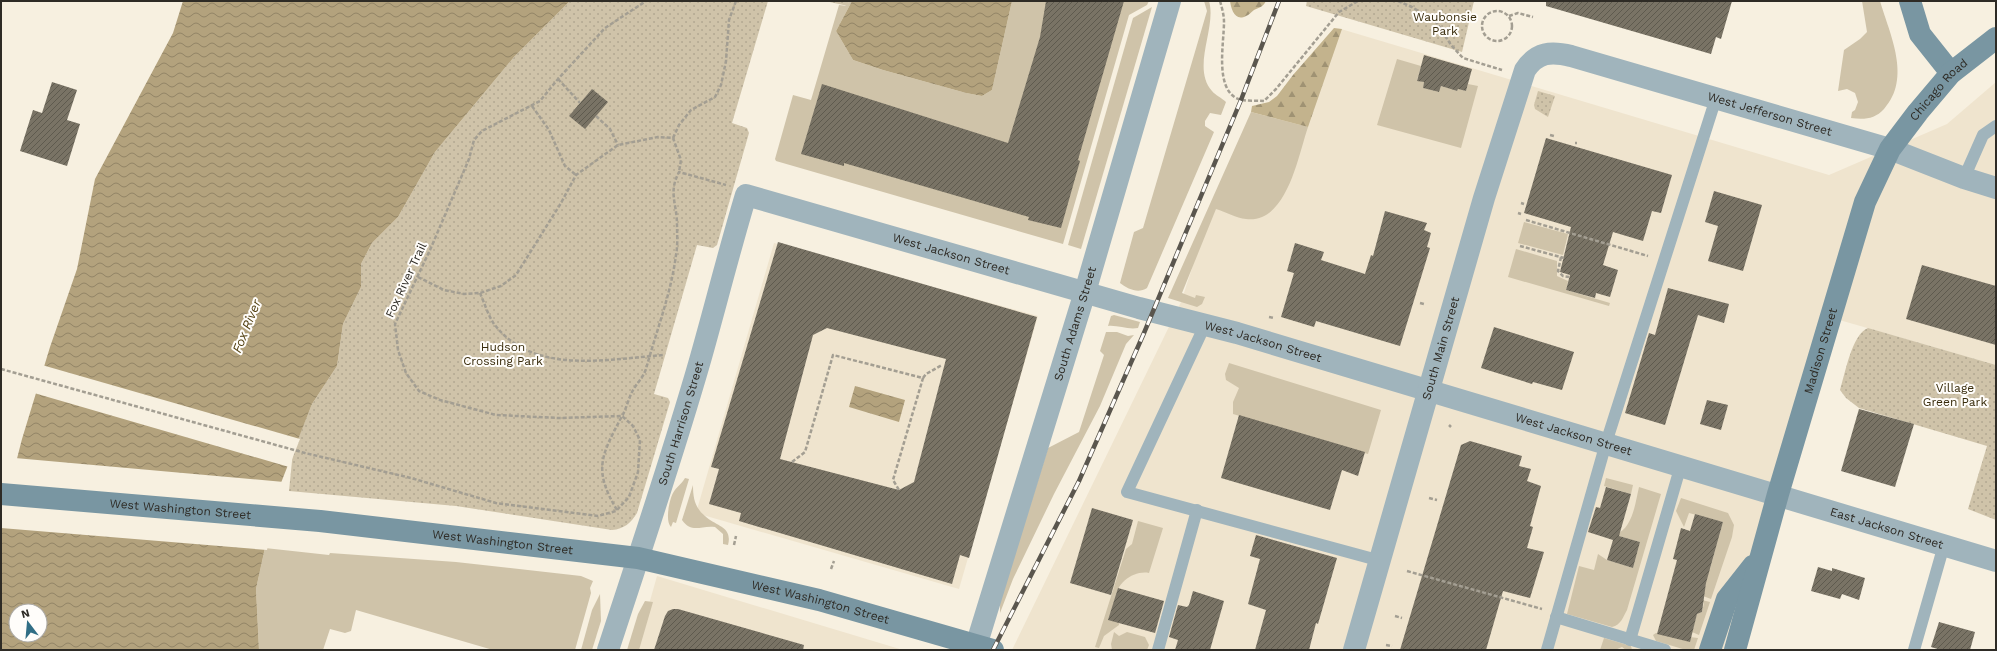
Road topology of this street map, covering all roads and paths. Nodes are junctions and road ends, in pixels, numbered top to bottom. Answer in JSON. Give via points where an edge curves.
{"nodes":[{"id":1,"x":646,"y":1,"type":"edge"},
{"id":2,"x":736,"y":1,"type":"edge"},
{"id":3,"x":1170,"y":1,"type":"edge"},
{"id":4,"x":1220,"y":1,"type":"edge"},
{"id":5,"x":1358,"y":1,"type":"edge"},
{"id":6,"x":1398,"y":1,"type":"edge"},
{"id":7,"x":1910,"y":1,"type":"edge"},
{"id":8,"x":1509,"y":16,"type":"junction"},
{"id":9,"x":1533,"y":17,"type":"dead end"},
{"id":10,"x":1996,"y":38,"type":"edge"},
{"id":11,"x":1541,"y":55,"type":"joint"},
{"id":12,"x":1502,"y":70,"type":"dead end"},
{"id":13,"x":1951,"y":73,"type":"junction"},
{"id":14,"x":558,"y":79,"type":"junction"},
{"id":15,"x":1716,"y":98,"type":"junction"},
{"id":16,"x":580,"y":103,"type":"dead end"},
{"id":17,"x":532,"y":106,"type":"junction"},
{"id":18,"x":596,"y":116,"type":"dead end"},
{"id":19,"x":1996,"y":126,"type":"edge"},
{"id":20,"x":1550,"y":135,"type":"dead end"},
{"id":21,"x":1554,"y":136,"type":"dead end"},
{"id":22,"x":673,"y":138,"type":"junction"},
{"id":23,"x":618,"y":145,"type":"junction"},
{"id":24,"x":1890,"y":149,"type":"junction"},
{"id":25,"x":679,"y":172,"type":"junction"},
{"id":26,"x":576,"y":175,"type":"junction"},
{"id":27,"x":1964,"y":178,"type":"junction"},
{"id":28,"x":727,"y":185,"type":"dead end"},
{"id":29,"x":1996,"y":188,"type":"edge"},
{"id":30,"x":746,"y":195,"type":"joint"},
{"id":31,"x":1526,"y":220,"type":"dead end"},
{"id":32,"x":1520,"y":246,"type":"dead end"},
{"id":33,"x":1665,"y":260,"type":"junction"},
{"id":34,"x":418,"y":277,"type":"junction"},
{"id":35,"x":1569,"y":278,"type":"dead end"},
{"id":36,"x":1085,"y":292,"type":"junction"},
{"id":37,"x":480,"y":293,"type":"junction"},
{"id":38,"x":1269,"y":317,"type":"dead end"},
{"id":39,"x":1274,"y":318,"type":"dead end"},
{"id":40,"x":1205,"y":325,"type":"junction"},
{"id":41,"x":649,"y":356,"type":"junction"},
{"id":42,"x":664,"y":356,"type":"dead end"},
{"id":43,"x":942,"y":365,"type":"dead end"},
{"id":44,"x":1,"y":369,"type":"edge"},
{"id":45,"x":923,"y":378,"type":"junction"},
{"id":46,"x":1429,"y":390,"type":"junction"},
{"id":47,"x":622,"y":416,"type":"junction"},
{"id":48,"x":1606,"y":443,"type":"junction"},
{"id":49,"x":792,"y":462,"type":"dead end"},
{"id":50,"x":1681,"y":465,"type":"junction"},
{"id":51,"x":899,"y":490,"type":"dead end"},
{"id":52,"x":1,"y":494,"type":"edge"},
{"id":53,"x":1778,"y":494,"type":"junction"},
{"id":54,"x":1429,"y":498,"type":"dead end"},
{"id":55,"x":1437,"y":500,"type":"dead end"},
{"id":56,"x":617,"y":510,"type":"junction"},
{"id":57,"x":1197,"y":510,"type":"junction"},
{"id":58,"x":736,"y":536,"type":"dead end"},
{"id":59,"x":734,"y":545,"type":"dead end"},
{"id":60,"x":1944,"y":545,"type":"junction"},
{"id":61,"x":1760,"y":557,"type":"junction"},
{"id":62,"x":638,"y":558,"type":"junction"},
{"id":63,"x":834,"y":561,"type":"dead end"},
{"id":64,"x":1380,"y":561,"type":"junction"},
{"id":65,"x":1996,"y":561,"type":"edge"},
{"id":66,"x":832,"y":569,"type":"dead end"},
{"id":67,"x":1407,"y":571,"type":"dead end"},
{"id":68,"x":1557,"y":615,"type":"junction"},
{"id":69,"x":1394,"y":616,"type":"dead end"},
{"id":70,"x":1402,"y":618,"type":"dead end"},
{"id":71,"x":1630,"y":640,"type":"junction"},
{"id":72,"x":1386,"y":645,"type":"dead end"},
{"id":73,"x":1392,"y":646,"type":"dead end"},
{"id":74,"x":984,"y":648,"type":"edge"},
{"id":75,"x":608,"y":650,"type":"edge"},
{"id":76,"x":1158,"y":650,"type":"edge"},
{"id":77,"x":1354,"y":650,"type":"edge"},
{"id":78,"x":1547,"y":650,"type":"edge"},
{"id":79,"x":1665,"y":650,"type":"edge"},
{"id":80,"x":1710,"y":650,"type":"edge"},
{"id":81,"x":1735,"y":650,"type":"edge"},
{"id":82,"x":1914,"y":650,"type":"edge"}],
"edges":[{"from":1,"to":14,"type":"path","name":"Fox River Trail","via":[[605,28]]},
{"from":2,"to":22,"type":"path","via":[[729,20],[726,61],[721,85],[714,97],[691,110],[678,125]]},
{"from":3,"to":36,"type":"street","name":"South Adams Street"},
{"from":4,"to":5,"type":"path","via":[[1224,20],[1222,74],[1226,86],[1234,97],[1241,100],[1264,101],[1339,12]]},
{"from":6,"to":12,"type":"path","via":[[1437,24],[1463,58]]},
{"from":7,"to":13,"type":"main road","via":[[1920,34]]},
{"from":8,"to":8,"type":"path","via":[[1513,26],[1506,39],[1496,42],[1487,38],[1482,24],[1486,16],[1490,12],[1500,11]]},
{"from":8,"to":9,"type":"path","via":[[1518,13]]},
{"from":10,"to":13,"type":"main road","name":"Chicago Road"},
{"from":11,"to":15,"type":"street","name":"West Jefferson Street","via":[[1556,52]]},
{"from":11,"to":46,"type":"street","name":"South Main Street","via":[[1534,58],[1525,70],[1484,198]]},
{"from":13,"to":24,"type":"main road","name":"Chicago Road"},
{"from":14,"to":16,"type":"path"},
{"from":14,"to":17,"type":"path","name":"Fox River Trail","via":[[540,101]]},
{"from":15,"to":24,"type":"street","name":"West Jefferson Street"},
{"from":15,"to":33,"type":"lane"},
{"from":17,"to":26,"type":"path","via":[[549,130],[565,166]]},
{"from":17,"to":34,"type":"path","name":"Fox River Trail","via":[[482,131],[474,140],[469,159]]},
{"from":18,"to":23,"type":"path","via":[[610,129]]},
{"from":19,"to":27,"type":"lane","via":[[1983,135]]},
{"from":20,"to":21,"type":"path"},
{"from":22,"to":23,"type":"path"},
{"from":22,"to":25,"type":"path","via":[[681,160]]},
{"from":23,"to":26,"type":"path"},
{"from":24,"to":27,"type":"street","name":"West Jefferson Street"},
{"from":24,"to":53,"type":"main road","name":"Madison Street","via":[[1865,202]]},
{"from":25,"to":28,"type":"path"},
{"from":25,"to":41,"type":"path","via":[[672,188],[677,218],[677,253]]},
{"from":26,"to":37,"type":"path","via":[[516,275],[502,286]]},
{"from":27,"to":29,"type":"street","name":"West Jefferson Street"},
{"from":30,"to":36,"type":"street","name":"West Jackson Street"},
{"from":30,"to":62,"type":"street","name":"South Harrison Street","via":[[696,372]]},
{"from":31,"to":33,"type":"path"},
{"from":32,"to":35,"type":"path","via":[[1562,257],[1558,271]]},
{"from":33,"to":48,"type":"lane"},
{"from":34,"to":37,"type":"path","via":[[444,290],[464,294]]},
{"from":34,"to":47,"type":"path","name":"Fox River Trail","via":[[394,324],[398,350],[406,372],[419,392],[496,415],[559,418]]},
{"from":36,"to":40,"type":"street","name":"West Jackson Street"},
{"from":36,"to":74,"type":"street","name":"South Adams Street"},
{"from":37,"to":41,"type":"path","via":[[493,323],[515,345],[539,356],[601,362]]},
{"from":38,"to":39,"type":"path"},
{"from":40,"to":46,"type":"street","name":"West Jackson Street"},
{"from":40,"to":57,"type":"lane","via":[[1127,492]]},
{"from":41,"to":42,"type":"path"},
{"from":41,"to":47,"type":"path","via":[[644,375],[632,392]]},
{"from":43,"to":45,"type":"path"},
{"from":44,"to":56,"type":"path","via":[[496,503],[598,516]]},
{"from":45,"to":49,"type":"path","via":[[833,355],[805,452]]},
{"from":45,"to":51,"type":"path","via":[[893,480]]},
{"from":46,"to":48,"type":"street","name":"West Jackson Street"},
{"from":46,"to":64,"type":"street","name":"South Main Street"},
{"from":47,"to":56,"type":"path","via":[[606,446],[602,472],[608,494]]},
{"from":47,"to":56,"type":"path","via":[[633,426],[640,440],[640,458],[629,498]]},
{"from":48,"to":50,"type":"street","name":"West Jackson Street"},
{"from":48,"to":68,"type":"lane"},
{"from":50,"to":53,"type":"street","name":"West Jackson Street"},
{"from":50,"to":71,"type":"lane"},
{"from":52,"to":62,"type":"main road","name":"West Washington Street","via":[[320,521]]},
{"from":53,"to":60,"type":"street","name":"East Jackson Street"},
{"from":53,"to":61,"type":"main road","name":"Madison Street"},
{"from":54,"to":55,"type":"path"},
{"from":57,"to":64,"type":"lane"},
{"from":57,"to":76,"type":"lane"},
{"from":58,"to":59,"type":"path"},
{"from":60,"to":65,"type":"street","name":"East Jackson Street"},
{"from":60,"to":82,"type":"lane"},
{"from":61,"to":80,"type":"main road","name":"Madison Street","via":[[1727,599]]},
{"from":61,"to":81,"type":"main road","name":"Madison Street"},
{"from":62,"to":74,"type":"main road","name":"West Washington Street","via":[[819,600]]},
{"from":62,"to":75,"type":"street","name":"South Harrison Street"},
{"from":63,"to":66,"type":"path"},
{"from":64,"to":77,"type":"street","name":"South Main Street"},
{"from":67,"to":68,"type":"path"},
{"from":68,"to":71,"type":"lane"},
{"from":68,"to":78,"type":"lane"},
{"from":69,"to":70,"type":"path"},
{"from":71,"to":79,"type":"lane"},
{"from":72,"to":73,"type":"path"}]}
